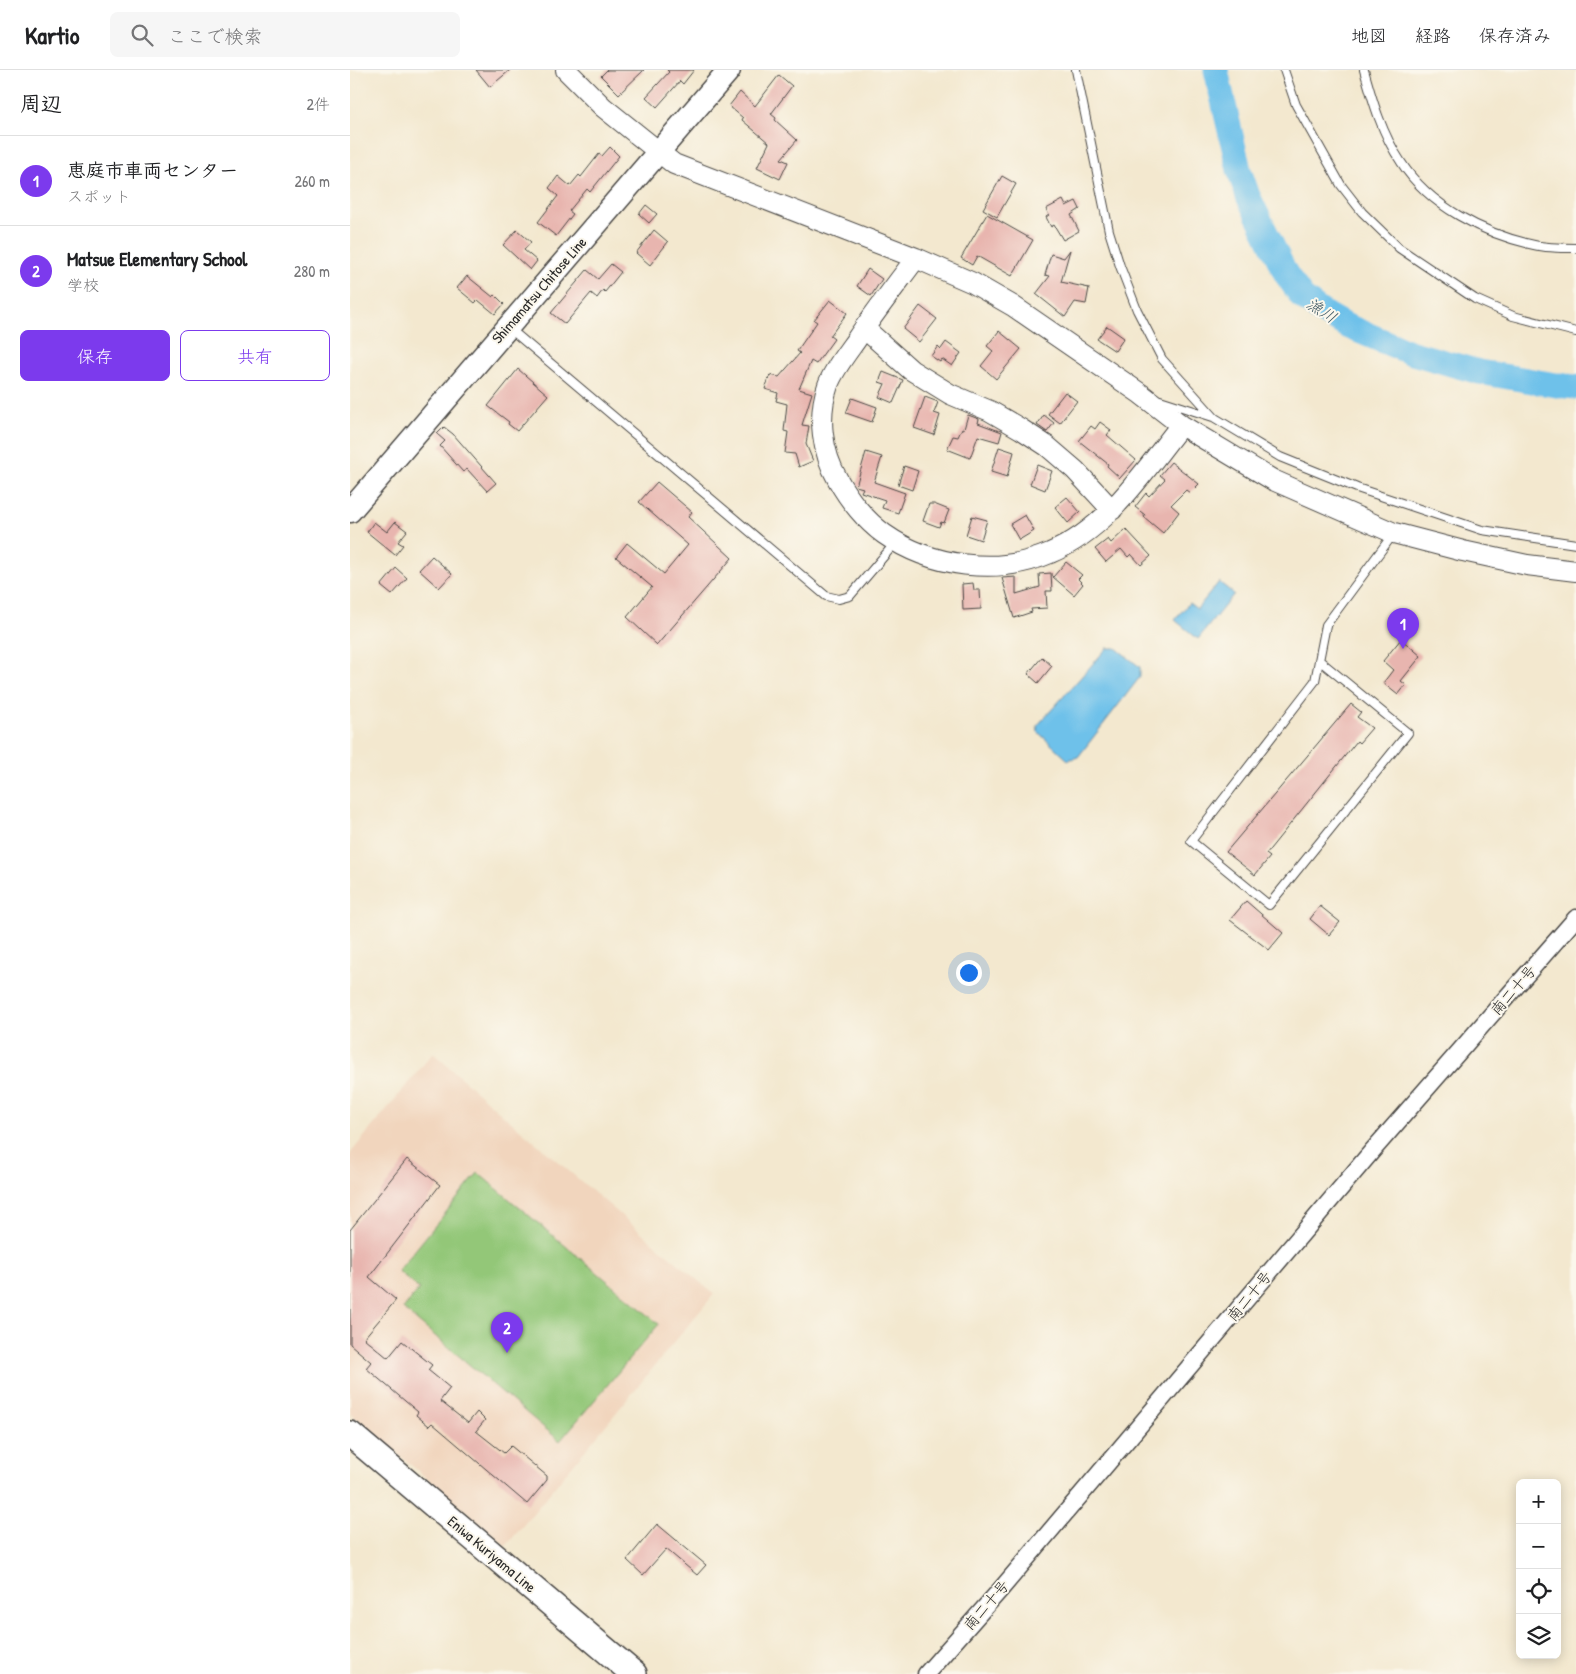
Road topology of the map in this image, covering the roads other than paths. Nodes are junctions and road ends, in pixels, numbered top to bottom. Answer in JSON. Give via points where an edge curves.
{"nodes":[{"id":1,"x":566,"y":70,"type":"edge"},
{"id":2,"x":728,"y":70,"type":"edge"},
{"id":3,"x":1076,"y":70,"type":"edge"},
{"id":4,"x":1284,"y":70,"type":"edge"},
{"id":5,"x":1364,"y":70,"type":"edge"},
{"id":6,"x":657,"y":152,"type":"junction"},
{"id":7,"x":1576,"y":248,"type":"edge"},
{"id":8,"x":916,"y":258,"type":"junction"},
{"id":9,"x":508,"y":326,"type":"junction"},
{"id":10,"x":864,"y":328,"type":"junction"},
{"id":11,"x":1576,"y":332,"type":"edge"},
{"id":12,"x":1141,"y":394,"type":"junction"},
{"id":13,"x":1215,"y":418,"type":"junction"},
{"id":14,"x":1181,"y":425,"type":"junction"},
{"id":15,"x":1112,"y":510,"type":"junction"},
{"id":16,"x":350,"y":511,"type":"edge"},
{"id":17,"x":1394,"y":533,"type":"junction"},
{"id":18,"x":896,"y":542,"type":"junction"},
{"id":19,"x":1576,"y":544,"type":"edge"},
{"id":20,"x":1576,"y":571,"type":"edge"},
{"id":21,"x":1318,"y":660,"type":"junction"},
{"id":22,"x":1575,"y":920,"type":"edge"},
{"id":23,"x":350,"y":1434,"type":"edge"},
{"id":24,"x":634,"y":1674,"type":"edge"},
{"id":25,"x":926,"y":1674,"type":"edge"}],
"edges":[{"from":1,"to":6,"type":"street","via":[[603,108]]},
{"from":2,"to":6,"type":"main road","name":"Shimamatsu Chitose Line"},
{"from":3,"to":13,"type":"lane","via":[[1109,232],[1134,302],[1162,359]]},
{"from":4,"to":11,"type":"lane","via":[[1296,105],[1341,185],[1362,212],[1400,248],[1475,299],[1513,316]]},
{"from":5,"to":7,"type":"lane","via":[[1387,136],[1401,163],[1422,188],[1474,224],[1535,245]]},
{"from":6,"to":8,"type":"street","via":[[674,164]]},
{"from":6,"to":9,"type":"main road","name":"Shimamatsu Chitose Line"},
{"from":8,"to":10,"type":"street"},
{"from":8,"to":12,"type":"street","via":[[973,283],[1013,306]]},
{"from":9,"to":16,"type":"main road","name":"Shimamatsu Chitose Line"},
{"from":9,"to":18,"type":"lane","via":[[826,596],[839,599],[850,596]]},
{"from":10,"to":15,"type":"street","via":[[911,370],[950,394],[1021,428],[1047,446],[1076,470]]},
{"from":10,"to":18,"type":"street","via":[[828,386],[822,436],[825,453],[845,493],[876,527]]},
{"from":12,"to":13,"type":"lane"},
{"from":12,"to":14,"type":"street"},
{"from":13,"to":19,"type":"lane","via":[[1280,457],[1375,494],[1482,530]]},
{"from":14,"to":15,"type":"street"},
{"from":14,"to":17,"type":"street","via":[[1273,480]]},
{"from":15,"to":18,"type":"street","via":[[1076,541],[1050,554],[993,567],[934,559]]},
{"from":17,"to":20,"type":"street","via":[[1463,551]]},
{"from":17,"to":21,"type":"lane","via":[[1326,624]]},
{"from":21,"to":21,"type":"lane","via":[[1408,733],[1269,905],[1191,841],[1315,680]]},
{"from":22,"to":25,"type":"street","name":"南二十号","via":[[1373,1150]]},
{"from":23,"to":24,"type":"main road","name":"Eniwa Kuriyama Line"}]}
